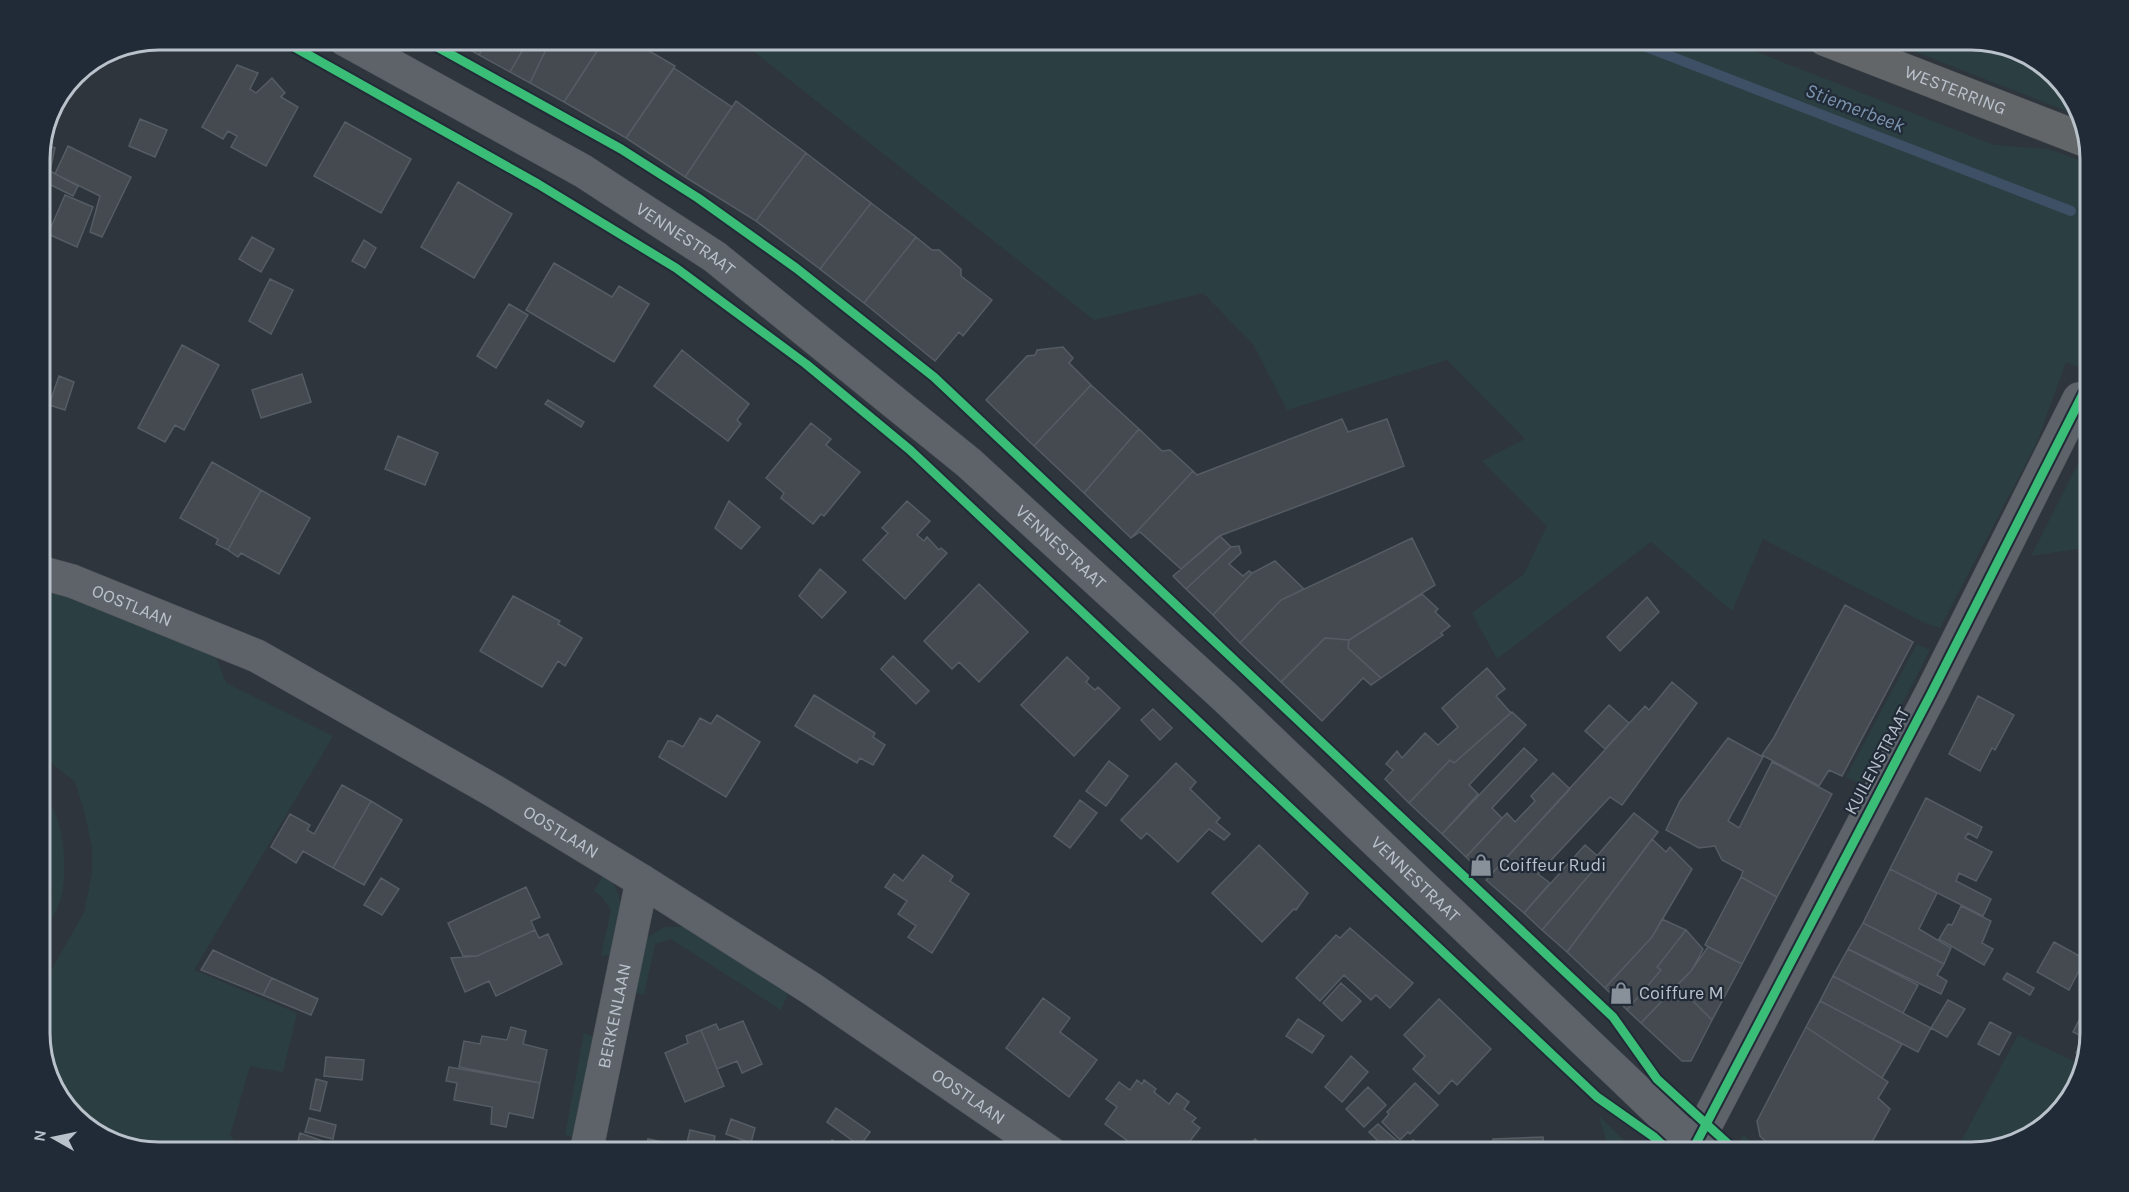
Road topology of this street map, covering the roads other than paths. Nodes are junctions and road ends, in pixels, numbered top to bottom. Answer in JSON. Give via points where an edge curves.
{"nodes":[{"id":1,"x":364,"y":50,"type":"edge"},
{"id":2,"x":1852,"y":50,"type":"edge"},
{"id":3,"x":2077,"y":137,"type":"edge"},
{"id":4,"x":2079,"y":399,"type":"dead end"},
{"id":5,"x":50,"y":575,"type":"edge"},
{"id":6,"x":642,"y":881,"type":"junction"},
{"id":7,"x":588,"y":1142,"type":"edge"},
{"id":8,"x":1035,"y":1142,"type":"edge"},
{"id":9,"x":1687,"y":1142,"type":"edge"},
{"id":10,"x":1701,"y":1142,"type":"edge"}],
"edges":[{"from":1,"to":9,"type":"street","name":"VENNESTRAAT","via":[[583,171],[715,256],[961,457],[1225,697]]},
{"from":2,"to":3,"type":"highway","name":"WESTERRING"},
{"from":4,"to":10,"type":"street","name":"KUILENSTRAAT"},
{"from":5,"to":6,"type":"street","name":"OOSTLAAN","via":[[72,580],[257,656],[494,791]]},
{"from":6,"to":7,"type":"street","name":"BERKENLAAN"},
{"from":6,"to":8,"type":"street","name":"OOSTLAAN","via":[[812,989]]}]}
